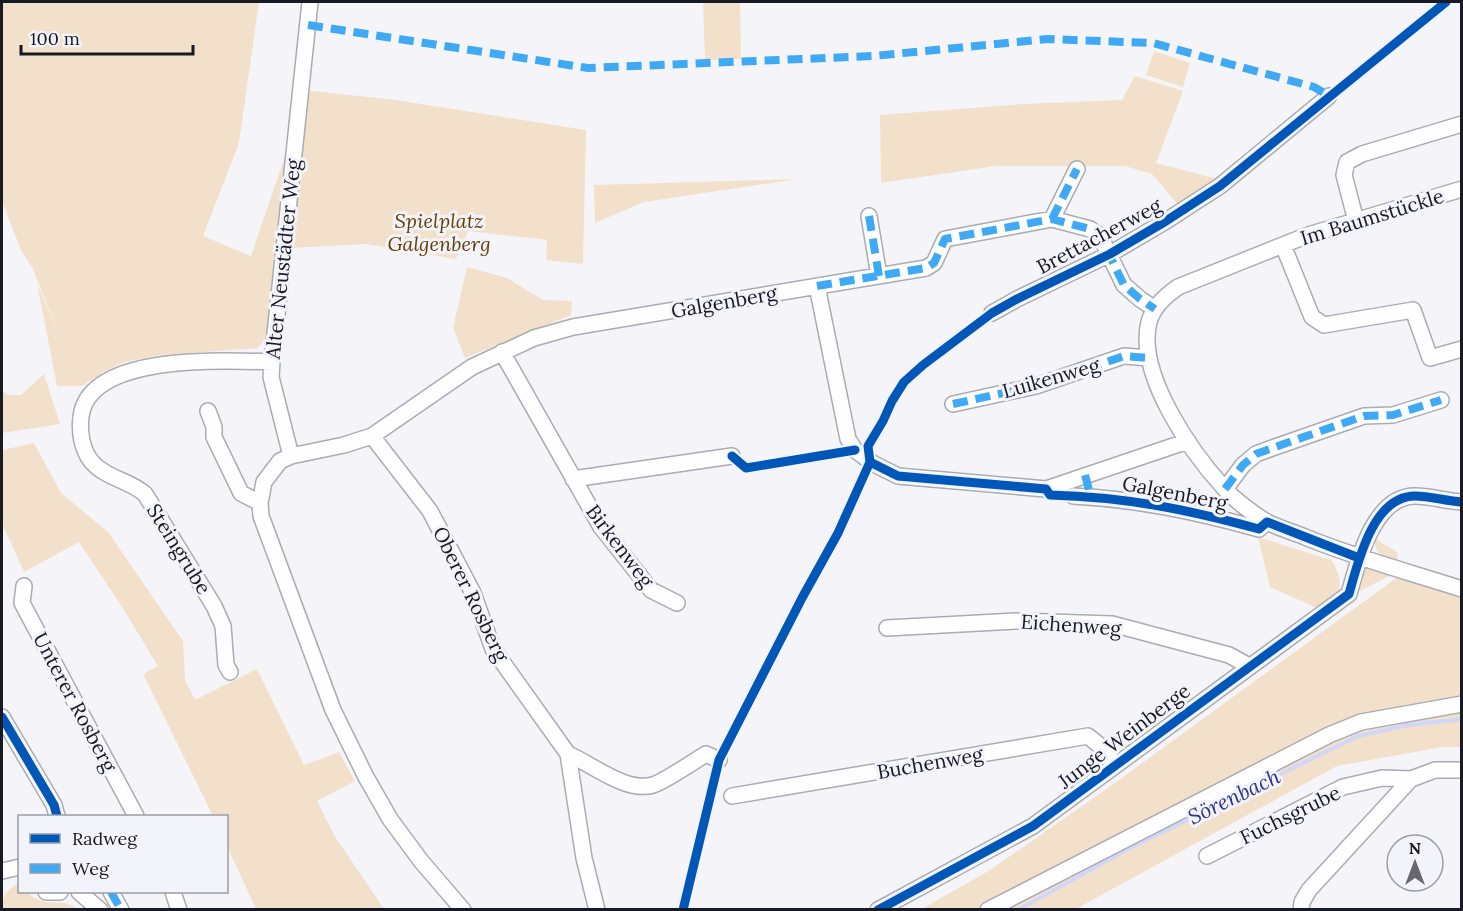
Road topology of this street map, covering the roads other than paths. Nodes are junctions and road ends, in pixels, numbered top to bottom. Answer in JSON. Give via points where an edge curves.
{"nodes":[{"id":1,"x":310,"y":2,"type":"edge"},
{"id":2,"x":1329,"y":96,"type":"dead end"},
{"id":3,"x":1461,"y":124,"type":"edge"},
{"id":4,"x":1077,"y":169,"type":"dead end"},
{"id":5,"x":1461,"y":189,"type":"edge"},
{"id":6,"x":869,"y":216,"type":"dead end"},
{"id":7,"x":1052,"y":219,"type":"junction"},
{"id":8,"x":1356,"y":221,"type":"junction"},
{"id":9,"x":1283,"y":244,"type":"junction"},
{"id":10,"x":1110,"y":254,"type":"junction"},
{"id":11,"x":879,"y":276,"type":"junction"},
{"id":12,"x":817,"y":286,"type":"junction"},
{"id":13,"x":1155,"y":309,"type":"junction"},
{"id":14,"x":992,"y":313,"type":"dead end"},
{"id":15,"x":1461,"y":349,"type":"edge"},
{"id":16,"x":502,"y":352,"type":"junction"},
{"id":17,"x":1149,"y":358,"type":"junction"},
{"id":18,"x":272,"y":362,"type":"junction"},
{"id":19,"x":1441,"y":400,"type":"dead end"},
{"id":20,"x":953,"y":404,"type":"dead end"},
{"id":21,"x":208,"y":411,"type":"dead end"},
{"id":22,"x":372,"y":436,"type":"junction"},
{"id":23,"x":1188,"y":441,"type":"junction"},
{"id":24,"x":291,"y":456,"type":"junction"},
{"id":25,"x":732,"y":456,"type":"dead end"},
{"id":26,"x":1085,"y":475,"type":"junction"},
{"id":27,"x":573,"y":479,"type":"junction"},
{"id":28,"x":1225,"y":489,"type":"junction"},
{"id":29,"x":1072,"y":496,"type":"dead end"},
{"id":30,"x":1097,"y":497,"type":"junction"},
{"id":31,"x":260,"y":502,"type":"junction"},
{"id":32,"x":1461,"y":502,"type":"edge"},
{"id":33,"x":1267,"y":522,"type":"junction"},
{"id":34,"x":1359,"y":558,"type":"junction"},
{"id":35,"x":24,"y":586,"type":"dead end"},
{"id":36,"x":1461,"y":589,"type":"edge"},
{"id":37,"x":677,"y":603,"type":"dead end"},
{"id":38,"x":887,"y":628,"type":"dead end"},
{"id":39,"x":1249,"y":666,"type":"junction"},
{"id":40,"x":230,"y":672,"type":"dead end"},
{"id":41,"x":1461,"y":704,"type":"edge"},
{"id":42,"x":2,"y":717,"type":"edge"},
{"id":43,"x":568,"y":754,"type":"junction"},
{"id":44,"x":719,"y":760,"type":"dead end"},
{"id":45,"x":1115,"y":766,"type":"junction"},
{"id":46,"x":1461,"y":770,"type":"edge"},
{"id":47,"x":1411,"y":779,"type":"junction"},
{"id":48,"x":732,"y":796,"type":"dead end"},
{"id":49,"x":58,"y":813,"type":"edge"},
{"id":50,"x":135,"y":815,"type":"edge"},
{"id":51,"x":1207,"y":856,"type":"dead end"},
{"id":52,"x":18,"y":867,"type":"edge"},
{"id":53,"x":2,"y":871,"type":"edge"},
{"id":54,"x":81,"y":893,"type":"edge"},
{"id":55,"x":112,"y":893,"type":"edge"},
{"id":56,"x":174,"y":893,"type":"edge"},
{"id":57,"x":100,"y":909,"type":"edge"},
{"id":58,"x":121,"y":909,"type":"edge"},
{"id":59,"x":179,"y":909,"type":"edge"},
{"id":60,"x":463,"y":909,"type":"edge"},
{"id":61,"x":597,"y":909,"type":"edge"},
{"id":62,"x":878,"y":909,"type":"edge"},
{"id":63,"x":988,"y":909,"type":"edge"},
{"id":64,"x":1301,"y":909,"type":"edge"}],
"edges":[{"from":1,"to":18,"type":"street","name":"Alter Neustädter Weg"},
{"from":2,"to":10,"type":"street","name":"Brettacherweg","via":[[1220,186]]},
{"from":3,"to":8,"type":"street","via":[[1347,162],[1344,175]]},
{"from":4,"to":7,"type":"street","name":"Brettacherweg"},
{"from":5,"to":8,"type":"street","name":"Im Baumstückle"},
{"from":6,"to":11,"type":"street"},
{"from":7,"to":10,"type":"street","name":"Brettacherweg","via":[[1090,229],[1100,236]]},
{"from":7,"to":11,"type":"street","name":"Brettacherweg","via":[[945,239],[934,263],[926,268]]},
{"from":8,"to":9,"type":"street","name":"Im Baumstückle"},
{"from":9,"to":13,"type":"street","name":"Im Baumstückle","via":[[1178,287]]},
{"from":9,"to":15,"type":"street","via":[[1312,317],[1324,325],[1413,310],[1430,358]]},
{"from":10,"to":13,"type":"street","name":"Brettacherweg","via":[[1124,285]]},
{"from":10,"to":14,"type":"street","name":"Brettacherweg"},
{"from":11,"to":12,"type":"street","name":"Brettacherweg"},
{"from":12,"to":16,"type":"street","name":"Galgenberg","via":[[573,327]]},
{"from":12,"to":26,"type":"street","name":"Galgenberg","via":[[848,439],[874,465],[898,476],[1046,489]]},
{"from":13,"to":17,"type":"street","via":[[1149,321]]},
{"from":16,"to":22,"type":"street","name":"Galgenberg","via":[[465,371]]},
{"from":16,"to":27,"type":"street","name":"Birkenweg"},
{"from":17,"to":20,"type":"street","name":"Luikenweg","via":[[1124,356],[1036,386]]},
{"from":17,"to":23,"type":"street","via":[[1163,400]]},
{"from":18,"to":24,"type":"street","name":"Alter Neustädter Weg","via":[[271,377]]},
{"from":18,"to":40,"type":"street","name":"Steingrube","via":[[173,364],[119,374],[89,394],[81,414],[82,438],[90,459],[103,472],[145,494],[214,606],[223,626]]},
{"from":19,"to":28,"type":"street","via":[[1393,415],[1365,416],[1256,454]]},
{"from":21,"to":31,"type":"street","via":[[214,437],[241,493]]},
{"from":22,"to":24,"type":"street","name":"Galgenberg"},
{"from":22,"to":43,"type":"street","name":"Oberer Rosberg","via":[[430,511],[473,593],[493,649]]},
{"from":23,"to":26,"type":"street","name":"Galgenberg"},
{"from":23,"to":28,"type":"street"},
{"from":24,"to":31,"type":"street","via":[[270,472]]},
{"from":25,"to":27,"type":"street","name":"Birkenweg"},
{"from":26,"to":30,"type":"street","name":"Galgenberg","via":[[1089,490]]},
{"from":27,"to":37,"type":"street","name":"Birkenweg","via":[[601,526],[651,590]]},
{"from":28,"to":33,"type":"street"},
{"from":29,"to":30,"type":"street","name":"Galgenberg"},
{"from":30,"to":33,"type":"street","name":"Galgenberg","via":[[1194,511],[1259,529]]},
{"from":31,"to":60,"type":"street","via":[[271,546],[347,741],[390,819]]},
{"from":32,"to":34,"type":"street","via":[[1415,496],[1390,504],[1371,530]]},
{"from":33,"to":34,"type":"street"},
{"from":34,"to":36,"type":"street"},
{"from":34,"to":39,"type":"street","name":"Junge Weinberge","via":[[1349,594]]},
{"from":35,"to":50,"type":"street","name":"Unterer Rosberg","via":[[22,603]]},
{"from":38,"to":39,"type":"street","name":"Eichenweg","via":[[1016,621],[1112,624],[1229,655]]},
{"from":39,"to":45,"type":"street","name":"Junge Weinberge"},
{"from":41,"to":63,"type":"street","via":[[1361,722],[1329,735]]},
{"from":42,"to":49,"type":"street"},
{"from":43,"to":44,"type":"street","name":"Oberer Rosberg","via":[[606,775],[639,787],[655,784],[706,754]]},
{"from":43,"to":61,"type":"street","name":"Oberer Rosberg","via":[[584,858]]},
{"from":45,"to":48,"type":"street","name":"Buchenweg","via":[[1105,750],[1088,736]]},
{"from":45,"to":62,"type":"street","name":"Junge Weinberge","via":[[1033,826]]},
{"from":46,"to":47,"type":"street","name":"Fuchsgrube","via":[[1435,770]]},
{"from":47,"to":51,"type":"street","name":"Fuchsgrube","via":[[1382,778],[1343,788]]},
{"from":47,"to":64,"type":"street","name":"Fuchsgrube","via":[[1309,890]]},
{"from":52,"to":53,"type":"street"},
{"from":54,"to":57,"type":"street"},
{"from":55,"to":58,"type":"street"},
{"from":56,"to":59,"type":"street"}]}
